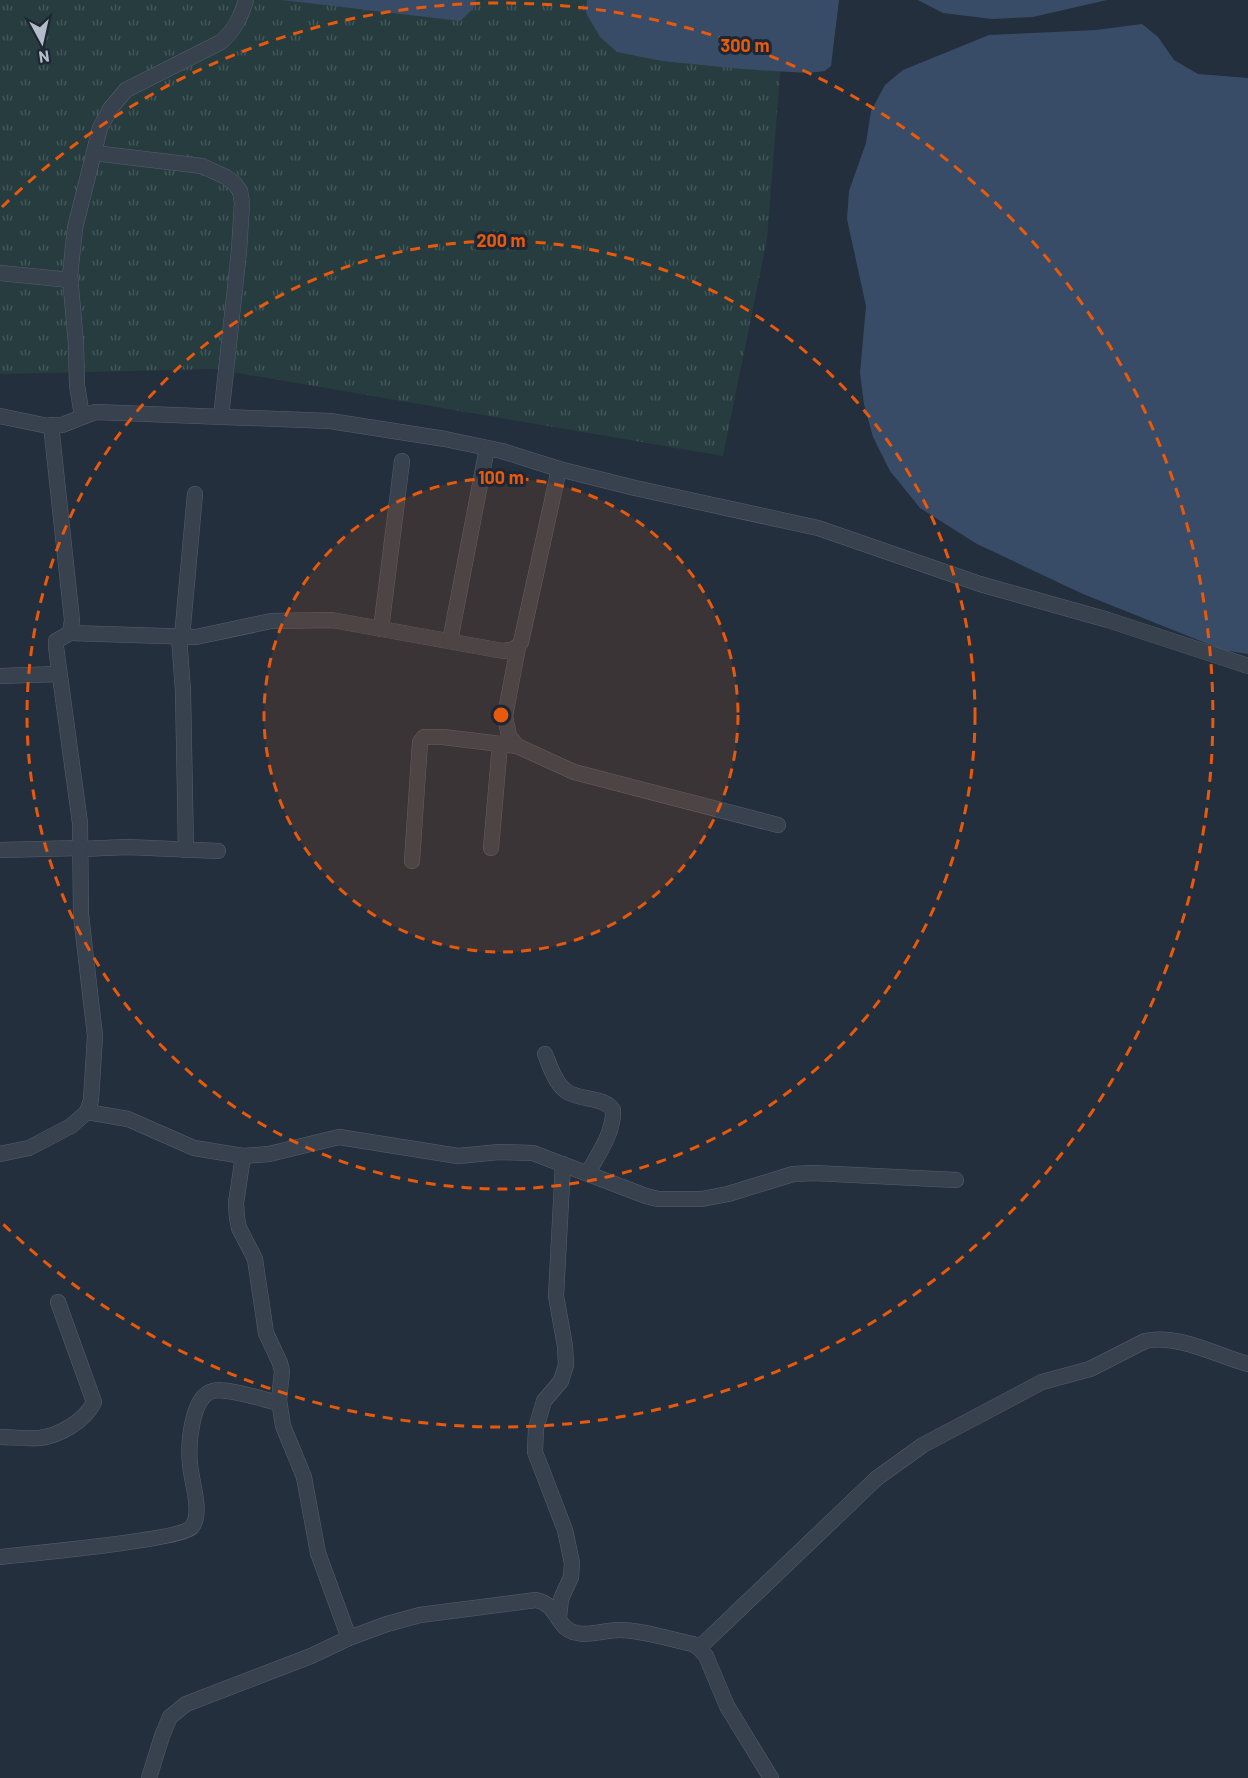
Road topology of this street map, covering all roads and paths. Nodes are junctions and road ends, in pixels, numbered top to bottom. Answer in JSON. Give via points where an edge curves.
{"nodes":[{"id":1,"x":246,"y":0,"type":"edge"},
{"id":2,"x":94,"y":153,"type":"junction"},
{"id":3,"x":0,"y":273,"type":"edge"},
{"id":4,"x":70,"y":280,"type":"junction"},
{"id":5,"x":0,"y":416,"type":"edge"},
{"id":6,"x":82,"y":416,"type":"junction"},
{"id":7,"x":221,"y":417,"type":"junction"},
{"id":8,"x":51,"y":426,"type":"junction"},
{"id":9,"x":488,"y":448,"type":"junction"},
{"id":10,"x":402,"y":461,"type":"dead end"},
{"id":11,"x":559,"y":469,"type":"junction"},
{"id":12,"x":195,"y":494,"type":"dead end"},
{"id":13,"x":381,"y":629,"type":"junction"},
{"id":14,"x":64,"y":637,"type":"junction"},
{"id":15,"x":181,"y":637,"type":"junction"},
{"id":16,"x":450,"y":641,"type":"junction"},
{"id":17,"x":518,"y":647,"type":"junction"},
{"id":18,"x":1248,"y":666,"type":"edge"},
{"id":19,"x":58,"y":674,"type":"junction"},
{"id":20,"x":0,"y":676,"type":"edge"},
{"id":21,"x":500,"y":744,"type":"junction"},
{"id":22,"x":517,"y":747,"type":"junction"},
{"id":23,"x":778,"y":825,"type":"dead end"},
{"id":24,"x":87,"y":848,"type":"junction"},
{"id":25,"x":491,"y":848,"type":"dead end"},
{"id":26,"x":0,"y":850,"type":"edge"},
{"id":27,"x":186,"y":850,"type":"junction"},
{"id":28,"x":218,"y":851,"type":"dead end"},
{"id":29,"x":412,"y":861,"type":"dead end"},
{"id":30,"x":545,"y":1054,"type":"dead end"},
{"id":31,"x":87,"y":1112,"type":"junction"},
{"id":32,"x":0,"y":1154,"type":"edge"},
{"id":33,"x":243,"y":1156,"type":"junction"},
{"id":34,"x":563,"y":1164,"type":"junction"},
{"id":35,"x":588,"y":1173,"type":"junction"},
{"id":36,"x":956,"y":1180,"type":"dead end"},
{"id":37,"x":58,"y":1302,"type":"dead end"},
{"id":38,"x":1248,"y":1364,"type":"edge"},
{"id":39,"x":279,"y":1403,"type":"junction"},
{"id":40,"x":0,"y":1437,"type":"edge"},
{"id":41,"x":0,"y":1557,"type":"edge"},
{"id":42,"x":559,"y":1617,"type":"junction"},
{"id":43,"x":349,"y":1638,"type":"junction"},
{"id":44,"x":699,"y":1648,"type":"junction"},
{"id":45,"x":149,"y":1778,"type":"edge"},
{"id":46,"x":771,"y":1778,"type":"edge"}],
"edges":[{"from":1,"to":2,"type":"street","via":[[241,17],[221,42],[126,90],[100,128]]},
{"from":2,"to":4,"type":"street","via":[[75,228]]},
{"from":2,"to":7,"type":"street","via":[[202,166],[226,177],[240,191],[239,251]]},
{"from":3,"to":4,"type":"street"},
{"from":4,"to":6,"type":"street"},
{"from":5,"to":8,"type":"street"},
{"from":6,"to":7,"type":"street","via":[[95,412]]},
{"from":6,"to":8,"type":"street"},
{"from":7,"to":9,"type":"street","via":[[330,421]]},
{"from":8,"to":14,"type":"street","via":[[72,620],[72,628]]},
{"from":9,"to":11,"type":"street"},
{"from":9,"to":16,"type":"street"},
{"from":10,"to":13,"type":"street"},
{"from":11,"to":17,"type":"street"},
{"from":11,"to":18,"type":"street","via":[[818,528],[980,584],[1108,620]]},
{"from":12,"to":15,"type":"street"},
{"from":13,"to":15,"type":"street","via":[[300,619]]},
{"from":13,"to":16,"type":"street"},
{"from":14,"to":15,"type":"street"},
{"from":14,"to":19,"type":"street"},
{"from":15,"to":27,"type":"street"},
{"from":16,"to":17,"type":"street","via":[[503,651]]},
{"from":17,"to":22,"type":"street","via":[[505,716],[509,736]]},
{"from":19,"to":20,"type":"street"},
{"from":19,"to":24,"type":"street"},
{"from":21,"to":22,"type":"street"},
{"from":21,"to":25,"type":"street"},
{"from":21,"to":29,"type":"street","via":[[443,737],[424,737],[420,742]]},
{"from":22,"to":23,"type":"street","via":[[574,772]]},
{"from":24,"to":26,"type":"street"},
{"from":24,"to":27,"type":"street"},
{"from":24,"to":31,"type":"street","via":[[81,915],[95,1036]]},
{"from":27,"to":28,"type":"street"},
{"from":30,"to":35,"type":"street","via":[[566,1092],[607,1104],[614,1110],[609,1135]]},
{"from":31,"to":32,"type":"street","via":[[43,1142]]},
{"from":31,"to":33,"type":"street","via":[[128,1119],[194,1148]]},
{"from":33,"to":34,"type":"street","via":[[269,1154],[339,1137],[458,1155],[533,1153]]},
{"from":33,"to":39,"type":"street","via":[[237,1218],[255,1259],[266,1333],[282,1371]]},
{"from":34,"to":35,"type":"street"},
{"from":34,"to":42,"type":"street","via":[[556,1296],[566,1365],[561,1380],[544,1401],[536,1428],[535,1452],[565,1530],[572,1563]]},
{"from":35,"to":36,"type":"street","via":[[646,1196],[673,1200],[716,1197],[794,1174]]},
{"from":37,"to":40,"type":"street","via":[[94,1402],[82,1418],[51,1435]]},
{"from":38,"to":44,"type":"street","via":[[1190,1345],[1153,1340],[1090,1369],[1042,1382],[922,1445],[877,1478]]},
{"from":39,"to":41,"type":"street","via":[[220,1390],[205,1394],[198,1404],[190,1434],[196,1515],[184,1533]]},
{"from":39,"to":43,"type":"street","via":[[286,1436],[304,1477],[318,1553]]},
{"from":42,"to":43,"type":"street","via":[[545,1602],[536,1600],[420,1615]]},
{"from":42,"to":44,"type":"street","via":[[566,1630],[579,1634],[620,1630]]},
{"from":43,"to":45,"type":"street","via":[[186,1704],[170,1718]]},
{"from":44,"to":46,"type":"street","via":[[727,1706]]}]}
